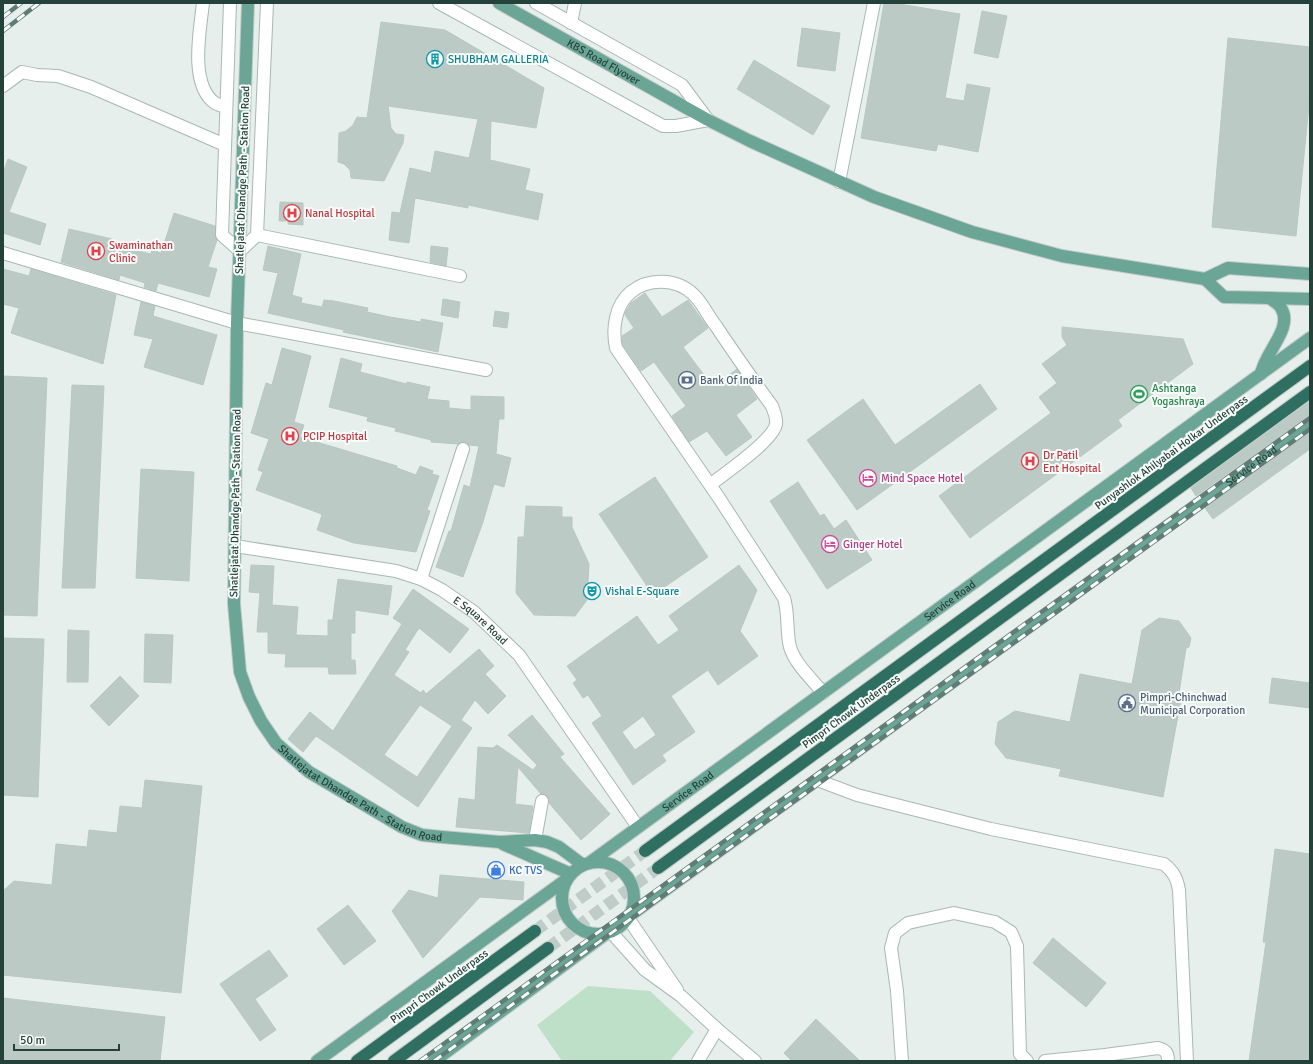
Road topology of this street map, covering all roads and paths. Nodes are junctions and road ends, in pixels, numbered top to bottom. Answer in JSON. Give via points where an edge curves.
{"nodes":[{"id":1,"x":203,"y":3,"type":"edge"},
{"id":2,"x":230,"y":3,"type":"edge"},
{"id":3,"x":248,"y":3,"type":"edge"},
{"id":4,"x":267,"y":3,"type":"edge"},
{"id":5,"x":439,"y":3,"type":"edge"},
{"id":6,"x":499,"y":3,"type":"edge"},
{"id":7,"x":536,"y":3,"type":"edge"},
{"id":8,"x":575,"y":3,"type":"edge"},
{"id":9,"x":874,"y":3,"type":"edge"},
{"id":10,"x":571,"y":23,"type":"junction"},
{"id":11,"x":3,"y":86,"type":"edge"},
{"id":12,"x":226,"y":107,"type":"junction"},
{"id":13,"x":708,"y":120,"type":"junction"},
{"id":14,"x":225,"y":146,"type":"junction"},
{"id":15,"x":839,"y":182,"type":"junction"},
{"id":16,"x":258,"y":235,"type":"junction"},
{"id":17,"x":240,"y":251,"type":"junction"},
{"id":18,"x":3,"y":253,"type":"edge"},
{"id":19,"x":1310,"y":274,"type":"edge"},
{"id":20,"x":460,"y":276,"type":"dead end"},
{"id":21,"x":1205,"y":279,"type":"junction"},
{"id":22,"x":1270,"y":298,"type":"junction"},
{"id":23,"x":1310,"y":299,"type":"edge"},
{"id":24,"x":237,"y":322,"type":"junction"},
{"id":25,"x":1310,"y":338,"type":"edge"},
{"id":26,"x":1310,"y":366,"type":"edge"},
{"id":27,"x":486,"y":370,"type":"dead end"},
{"id":28,"x":1261,"y":374,"type":"junction"},
{"id":29,"x":1310,"y":392,"type":"edge"},
{"id":30,"x":1310,"y":423,"type":"edge"},
{"id":31,"x":463,"y":449,"type":"dead end"},
{"id":32,"x":710,"y":485,"type":"junction"},
{"id":33,"x":235,"y":546,"type":"junction"},
{"id":34,"x":1047,"y":558,"type":"joint"},
{"id":35,"x":421,"y":580,"type":"junction"},
{"id":36,"x":823,"y":693,"type":"junction"},
{"id":37,"x":817,"y":780,"type":"junction"},
{"id":38,"x":542,"y":801,"type":"dead end"},
{"id":39,"x":638,"y":828,"type":"junction"},
{"id":40,"x":535,"y":840,"type":"junction"},
{"id":41,"x":500,"y":842,"type":"junction"},
{"id":42,"x":645,"y":851,"type":"tunnel mouth"},
{"id":43,"x":586,"y":864,"type":"junction"},
{"id":44,"x":658,"y":868,"type":"tunnel mouth"},
{"id":45,"x":570,"y":877,"type":"junction"},
{"id":46,"x":629,"y":917,"type":"junction"},
{"id":47,"x":535,"y":931,"type":"tunnel mouth"},
{"id":48,"x":609,"y":932,"type":"junction"},
{"id":49,"x":548,"y":948,"type":"tunnel mouth"},
{"id":50,"x":681,"y":996,"type":"junction"},
{"id":51,"x":717,"y":1029,"type":"junction"},
{"id":52,"x":318,"y":1061,"type":"edge"},
{"id":53,"x":357,"y":1061,"type":"edge"},
{"id":54,"x":394,"y":1061,"type":"edge"},
{"id":55,"x":434,"y":1061,"type":"edge"},
{"id":56,"x":698,"y":1061,"type":"edge"},
{"id":57,"x":755,"y":1061,"type":"edge"},
{"id":58,"x":902,"y":1061,"type":"edge"},
{"id":59,"x":1027,"y":1061,"type":"edge"},
{"id":60,"x":1045,"y":1061,"type":"edge"},
{"id":61,"x":1168,"y":1061,"type":"edge"},
{"id":62,"x":1187,"y":1061,"type":"edge"}],
"edges":[{"from":1,"to":12,"type":"street","via":[[198,44],[200,77],[206,95],[216,104]]},
{"from":2,"to":12,"type":"street"},
{"from":3,"to":17,"type":"main road","name":"Shatlejatat Dhandge Path - Station Road"},
{"from":4,"to":16,"type":"street"},
{"from":5,"to":13,"type":"street","via":[[663,126]]},
{"from":6,"to":13,"type":"main road","name":"KBS Road Flyover"},
{"from":7,"to":10,"type":"street"},
{"from":8,"to":10,"type":"street"},
{"from":9,"to":15,"type":"street"},
{"from":10,"to":13,"type":"street","via":[[682,85]]},
{"from":11,"to":14,"type":"street","via":[[22,72],[58,76],[91,87]]},
{"from":12,"to":14,"type":"street"},
{"from":13,"to":15,"type":"main road","name":"KBS Road Flyover"},
{"from":14,"to":17,"type":"street","via":[[222,235]]},
{"from":15,"to":21,"type":"main road","name":"KBS Road Flyover","via":[[914,212],[1025,248]]},
{"from":16,"to":17,"type":"street"},
{"from":16,"to":20,"type":"street"},
{"from":17,"to":24,"type":"main road","name":"Shatlejatat Dhandge Path - Station Road"},
{"from":18,"to":24,"type":"street"},
{"from":19,"to":21,"type":"main road","via":[[1228,268]]},
{"from":21,"to":22,"type":"main road","via":[[1224,296]]},
{"from":22,"to":23,"type":"main road"},
{"from":22,"to":28,"type":"main road","via":[[1281,308],[1285,317],[1280,335],[1264,360]]},
{"from":24,"to":27,"type":"street"},
{"from":24,"to":33,"type":"main road","name":"Shatlejatat Dhandge Path - Station Road"},
{"from":25,"to":28,"type":"main road","name":"Service Road"},
{"from":26,"to":34,"type":"highway","name":"Punyashlok Ahilyabai Holkar Underpass"},
{"from":28,"to":36,"type":"main road","name":"Service Road"},
{"from":29,"to":44,"type":"highway","name":"Pimpri Chowk Underpass"},
{"from":30,"to":37,"type":"main road","name":"Service Road"},
{"from":31,"to":35,"type":"street"},
{"from":32,"to":32,"type":"street","via":[[768,438],[776,424],[775,414],[772,406],[693,294],[672,282],[644,283],[624,299],[618,310],[614,334],[616,348]]},
{"from":32,"to":36,"type":"street","via":[[784,598],[788,614],[790,647],[799,664]]},
{"from":33,"to":35,"type":"street","name":"E Square Road","via":[[396,571]]},
{"from":33,"to":41,"type":"main road","name":"Shatlejatat Dhandge Path - Station Road","via":[[234,604],[240,672],[261,721],[276,743],[309,772],[402,827],[422,835]]},
{"from":34,"to":42,"type":"highway","name":"Pimpri Chowk Underpass"},
{"from":35,"to":39,"type":"street","name":"E Square Road","via":[[442,590],[474,612],[519,655]]},
{"from":36,"to":39,"type":"main road","name":"Service Road"},
{"from":37,"to":46,"type":"main road","name":"Service Road"},
{"from":37,"to":62,"type":"street","via":[[857,795],[952,819],[1164,864],[1168,867],[1177,879],[1179,890]]},
{"from":38,"to":40,"type":"street"},
{"from":39,"to":43,"type":"main road","name":"Service Road"},
{"from":40,"to":41,"type":"main road","name":"Shatlejatat Dhandge Path - Station Road"},
{"from":40,"to":43,"type":"main road","name":"Shatlejatat Dhandge Path - Station Road","via":[[559,847]]},
{"from":41,"to":45,"type":"main road","name":"Shatlejatat Dhandge Path - Station Road"},
{"from":43,"to":45,"type":"main road"},
{"from":43,"to":46,"type":"main road","via":[[610,864],[627,876],[634,896]]},
{"from":45,"to":48,"type":"main road","via":[[564,886],[562,900],[570,920],[586,932]]},
{"from":45,"to":52,"type":"main road"},
{"from":46,"to":48,"type":"main road","via":[[620,927]]},
{"from":46,"to":50,"type":"street"},
{"from":47,"to":53,"type":"highway","name":"Pimpri Chowk Underpass"},
{"from":48,"to":50,"type":"street","via":[[644,970]]},
{"from":48,"to":55,"type":"main road"},
{"from":49,"to":54,"type":"highway"},
{"from":50,"to":51,"type":"street"},
{"from":51,"to":56,"type":"street"},
{"from":51,"to":57,"type":"street"},
{"from":58,"to":59,"type":"street","via":[[891,948],[895,933],[908,923],[954,913],[995,922],[1011,932],[1017,946],[1020,1054]]},
{"from":60,"to":61,"type":"street","via":[[1158,1048],[1164,1049],[1168,1054]]}]}
